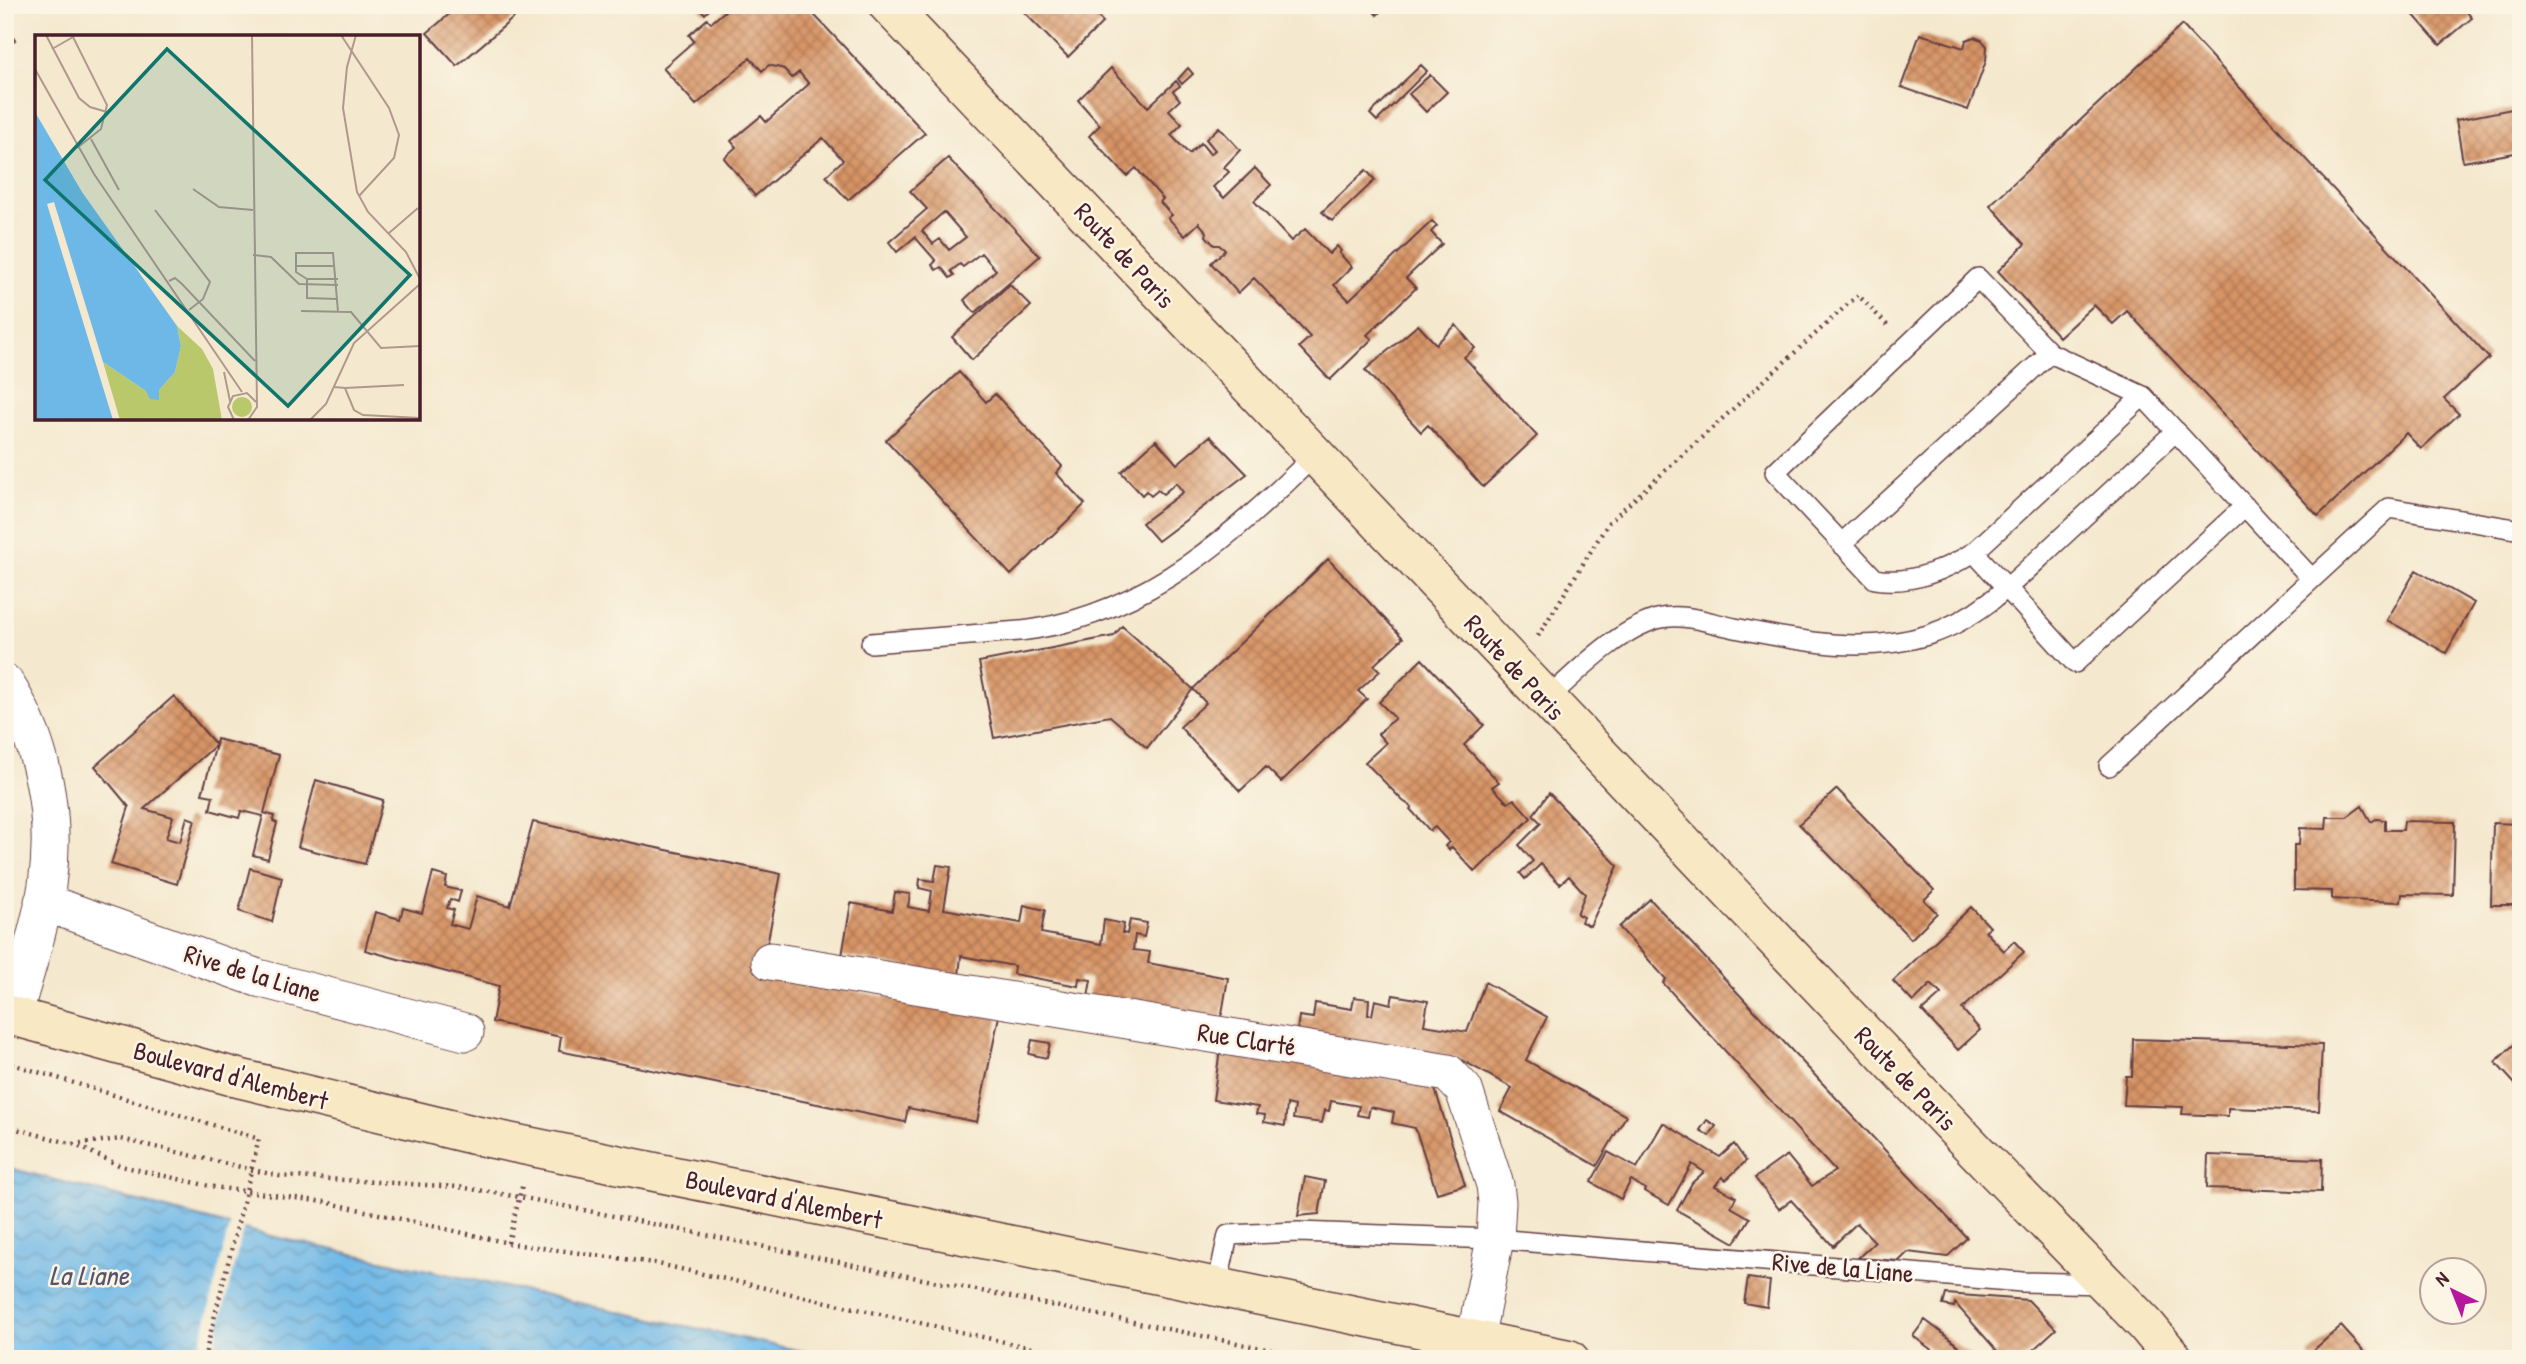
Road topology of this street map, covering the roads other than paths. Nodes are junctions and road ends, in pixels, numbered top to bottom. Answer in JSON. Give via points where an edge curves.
{"nodes":[{"id":1,"x":888,"y":5,"type":"edge"},
{"id":2,"x":2050,"y":353,"type":"junction"},
{"id":3,"x":2143,"y":396,"type":"junction"},
{"id":4,"x":2176,"y":431,"type":"junction"},
{"id":5,"x":1315,"y":455,"type":"junction"},
{"id":6,"x":2245,"y":506,"type":"junction"},
{"id":7,"x":2521,"y":530,"type":"edge"},
{"id":8,"x":1841,"y":544,"type":"junction"},
{"id":9,"x":1974,"y":552,"type":"junction"},
{"id":10,"x":2312,"y":579,"type":"junction"},
{"id":11,"x":2007,"y":588,"type":"junction"},
{"id":12,"x":871,"y":643,"type":"dead end"},
{"id":13,"x":5,"y":683,"type":"edge"},
{"id":14,"x":1546,"y":700,"type":"junction"},
{"id":15,"x":2109,"y":766,"type":"dead end"},
{"id":16,"x":43,"y":902,"type":"junction"},
{"id":17,"x":770,"y":961,"type":"dead end"},
{"id":18,"x":9,"y":1015,"type":"edge"},
{"id":19,"x":465,"y":1032,"type":"dead end"},
{"id":20,"x":1495,"y":1239,"type":"junction"},
{"id":21,"x":2106,"y":1284,"type":"junction"},
{"id":22,"x":1217,"y":1287,"type":"junction"},
{"id":23,"x":2146,"y":1325,"type":"junction"},
{"id":24,"x":1475,"y":1340,"type":"junction"},
{"id":25,"x":1569,"y":1359,"type":"edge"},
{"id":26,"x":2174,"y":1359,"type":"edge"},
{"id":27,"x":2188,"y":1359,"type":"edge"}],
"edges":[{"from":1,"to":5,"type":"main road","name":"Route de Paris"},
{"from":2,"to":3,"type":"lane"},
{"from":2,"to":8,"type":"lane"},
{"from":2,"to":8,"type":"lane","via":[[1978,278],[1775,472]]},
{"from":3,"to":4,"type":"lane"},
{"from":3,"to":9,"type":"lane"},
{"from":4,"to":6,"type":"lane"},
{"from":4,"to":11,"type":"lane"},
{"from":5,"to":12,"type":"lane","via":[[1215,547],[1162,583],[1111,608],[1036,629]]},
{"from":5,"to":14,"type":"main road","name":"Route de Paris"},
{"from":6,"to":10,"type":"lane"},
{"from":6,"to":11,"type":"lane","via":[[2075,663]]},
{"from":7,"to":10,"type":"lane","via":[[2389,508]]},
{"from":8,"to":9,"type":"lane","via":[[1875,579],[1891,581],[1950,567]]},
{"from":9,"to":11,"type":"lane"},
{"from":10,"to":15,"type":"lane"},
{"from":11,"to":14,"type":"lane","via":[[1951,626],[1876,645],[1806,642],[1686,618],[1657,619],[1625,635]]},
{"from":13,"to":16,"type":"street","via":[[25,719],[42,769],[50,841]]},
{"from":14,"to":21,"type":"main road","name":"Route de Paris"},
{"from":16,"to":18,"type":"street"},
{"from":16,"to":19,"type":"street","name":"Rive de la Liane","via":[[258,978]]},
{"from":17,"to":20,"type":"street","name":"Rue Clarté","via":[[1448,1073],[1464,1090],[1495,1185]]},
{"from":18,"to":22,"type":"main road","name":"Boulevard d'Alembert","via":[[238,1078],[474,1135]]},
{"from":20,"to":21,"type":"lane","name":"Rive de la Liane","via":[[2022,1282]]},
{"from":20,"to":22,"type":"lane","name":"Rive de la Liane","via":[[1298,1232],[1228,1235]]},
{"from":20,"to":24,"type":"street","name":"Rue Clarté"},
{"from":21,"to":23,"type":"main road","name":"Route de Paris"},
{"from":22,"to":24,"type":"main road","name":"Boulevard d'Alembert"},
{"from":23,"to":26,"type":"main road","name":"Route de Paris"},
{"from":23,"to":27,"type":"main road","name":"Route de Paris"},
{"from":24,"to":25,"type":"main road","name":"Boulevard d'Alembert"}]}
